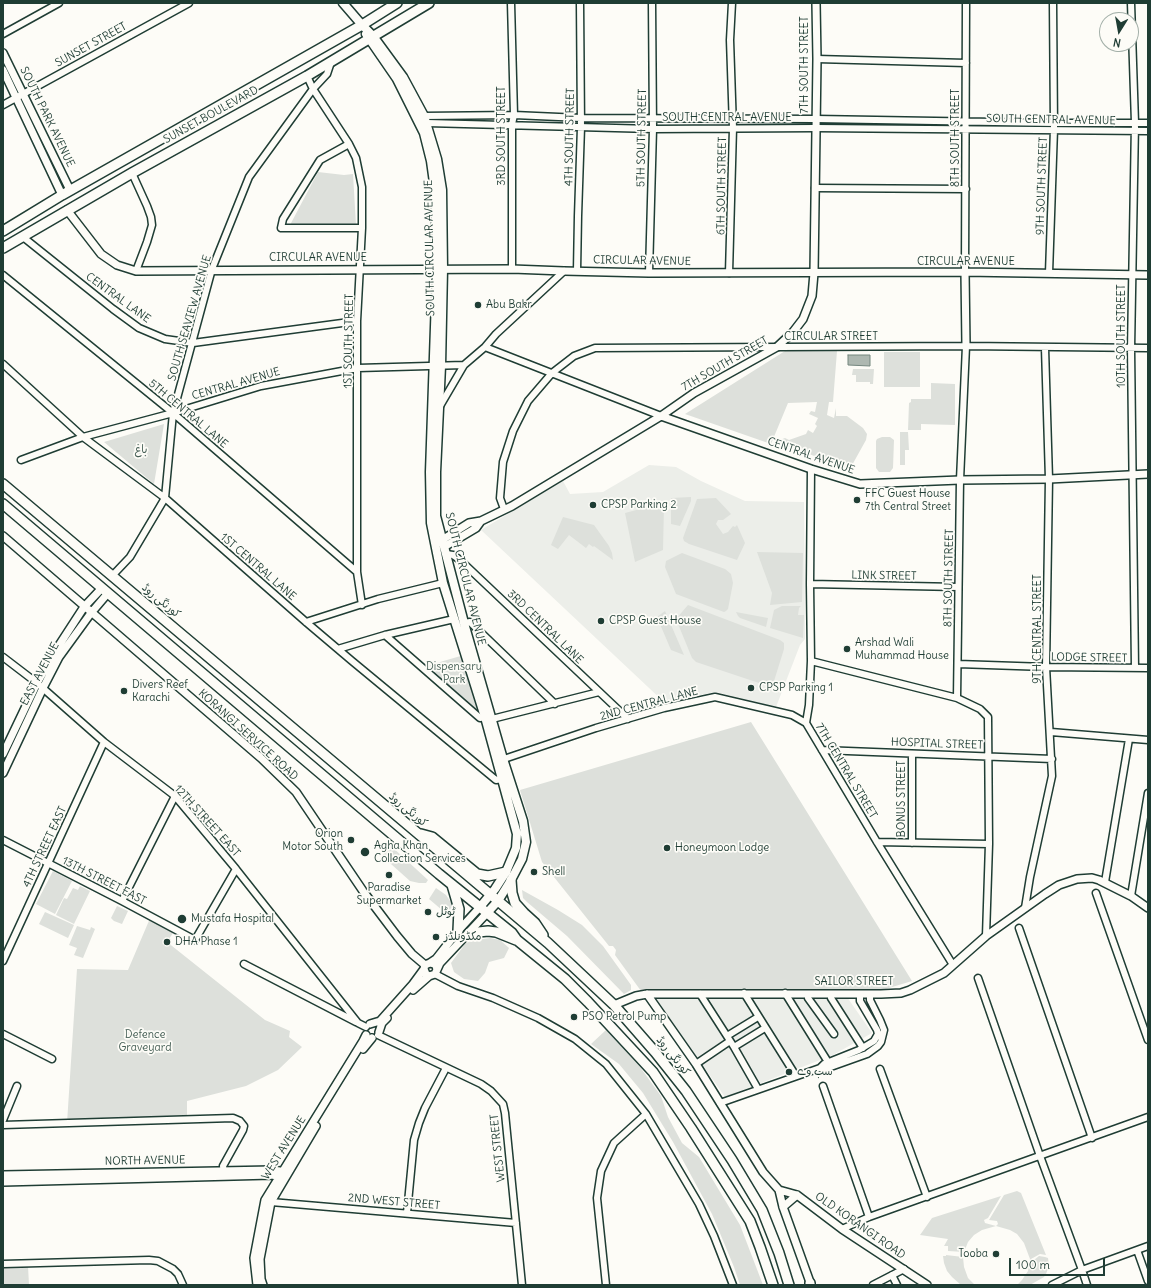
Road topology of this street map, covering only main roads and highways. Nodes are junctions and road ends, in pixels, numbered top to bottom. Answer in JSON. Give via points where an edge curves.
{"nodes":[{"id":1,"x":343,"y":3,"type":"edge"},
{"id":2,"x":397,"y":3,"type":"edge"},
{"id":3,"x":430,"y":3,"type":"edge"},
{"id":4,"x":362,"y":25,"type":"junction"},
{"id":5,"x":371,"y":37,"type":"junction"},
{"id":6,"x":3,"y":231,"type":"edge"},
{"id":7,"x":3,"y":248,"type":"edge"},
{"id":8,"x":440,"y":269,"type":"junction"},
{"id":9,"x":438,"y":366,"type":"junction"},
{"id":10,"x":3,"y":484,"type":"edge"},
{"id":11,"x":3,"y":504,"type":"edge"},
{"id":12,"x":488,"y":718,"type":"junction"},
{"id":13,"x":500,"y":760,"type":"junction"},
{"id":14,"x":416,"y":832,"type":"junction"},
{"id":15,"x":509,"y":876,"type":"junction"},
{"id":16,"x":451,"y":884,"type":"junction"},
{"id":17,"x":494,"y":898,"type":"junction"},
{"id":18,"x":484,"y":910,"type":"junction"},
{"id":19,"x":458,"y":931,"type":"road end"},
{"id":20,"x":469,"y":932,"type":"road end"},
{"id":21,"x":517,"y":940,"type":"junction"},
{"id":22,"x":548,"y":943,"type":"junction"},
{"id":23,"x":773,"y":1285,"type":"edge"},
{"id":24,"x":789,"y":1285,"type":"edge"}],
"edges":[{"from":1,"to":4,"type":"main road","name":"SOUTH CIRCULAR AVENUE"},
{"from":2,"to":4,"type":"main road","name":"SUNSET BOULEVARD"},
{"from":3,"to":5,"type":"main road","name":"SUNSET BOULEVARD"},
{"from":4,"to":5,"type":"main road","name":"SOUTH CIRCULAR AVENUE"},
{"from":4,"to":6,"type":"main road","name":"SUNSET BOULEVARD","via":[[70,190]]},
{"from":5,"to":7,"type":"main road","name":"SUNSET BOULEVARD"},
{"from":5,"to":8,"type":"main road","name":"SOUTH CIRCULAR AVENUE","via":[[397,79],[424,133],[435,190]]},
{"from":5,"to":8,"type":"main road","name":"SOUTH CIRCULAR AVENUE","via":[[403,77],[425,120],[438,159],[442,190]]},
{"from":8,"to":9,"type":"main road","name":"SOUTH CIRCULAR AVENUE"},
{"from":9,"to":12,"type":"main road","name":"SOUTH CIRCULAR AVENUE","via":[[440,406],[436,516]]},
{"from":9,"to":12,"type":"main road","name":"SOUTH CIRCULAR AVENUE","via":[[430,472],[431,523],[443,583]]},
{"from":10,"to":14,"type":"main road","name":"کورنگی روڈ"},
{"from":11,"to":16,"type":"main road"},
{"from":12,"to":13,"type":"main road","name":"SOUTH CIRCULAR AVENUE"},
{"from":13,"to":15,"type":"main road","name":"SOUTH CIRCULAR AVENUE","via":[[517,834]]},
{"from":13,"to":15,"type":"main road","name":"SOUTH CIRCULAR AVENUE","via":[[523,821],[526,842],[522,859]]},
{"from":14,"to":15,"type":"main road","via":[[432,837],[477,874]]},
{"from":14,"to":17,"type":"main road","name":"کورنگی روڈ"},
{"from":15,"to":17,"type":"main road","name":"SOUTH CIRCULAR AVENUE"},
{"from":15,"to":22,"type":"main road","via":[[515,903],[535,923]]},
{"from":16,"to":18,"type":"main road"},
{"from":16,"to":19,"type":"main road","via":[[459,909]]},
{"from":17,"to":18,"type":"main road","name":"SOUTH CIRCULAR AVENUE"},
{"from":17,"to":22,"type":"main road","name":"کورنگی روڈ"},
{"from":18,"to":21,"type":"main road"},
{"from":20,"to":21,"type":"main road","via":[[496,932]]},
{"from":21,"to":23,"type":"main road","via":[[565,979],[653,1072],[692,1128],[750,1221]]},
{"from":22,"to":24,"type":"main road","name":"کورنگی روڈ","via":[[614,1005],[686,1092],[762,1210],[780,1253]]}]}
